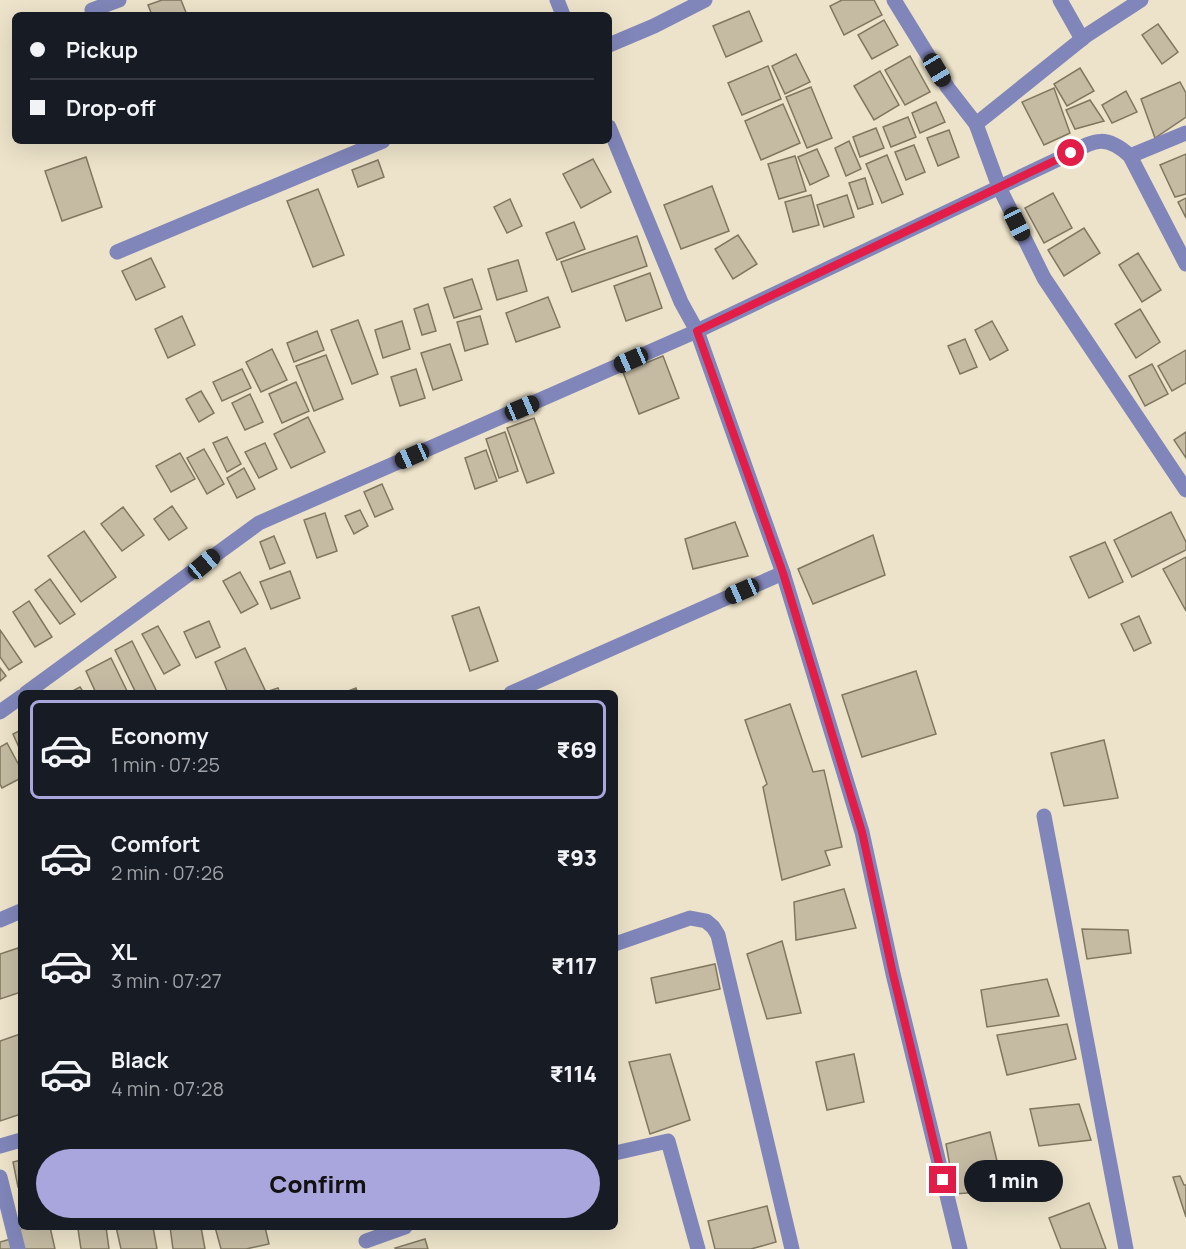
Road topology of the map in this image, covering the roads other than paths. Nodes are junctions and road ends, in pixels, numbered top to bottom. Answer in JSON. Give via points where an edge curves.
{"nodes":[{"id":1,"x":119,"y":0,"type":"edge"},
{"id":2,"x":705,"y":0,"type":"edge"},
{"id":3,"x":894,"y":0,"type":"edge"},
{"id":4,"x":1060,"y":0,"type":"edge"},
{"id":5,"x":1141,"y":0,"type":"edge"},
{"id":6,"x":92,"y":10,"type":"dead end"},
{"id":7,"x":1082,"y":39,"type":"junction"},
{"id":8,"x":612,"y":44,"type":"edge"},
{"id":9,"x":976,"y":124,"type":"junction"},
{"id":10,"x":1186,"y":133,"type":"edge"},
{"id":11,"x":612,"y":134,"type":"edge"},
{"id":12,"x":376,"y":144,"type":"edge"},
{"id":13,"x":1130,"y":156,"type":"junction"},
{"id":14,"x":999,"y":187,"type":"junction"},
{"id":15,"x":117,"y":252,"type":"dead end"},
{"id":16,"x":1186,"y":264,"type":"edge"},
{"id":17,"x":697,"y":331,"type":"junction"},
{"id":18,"x":1186,"y":490,"type":"edge"},
{"id":19,"x":783,"y":573,"type":"junction"},
{"id":20,"x":30,"y":690,"type":"edge"},
{"id":21,"x":518,"y":690,"type":"edge"},
{"id":22,"x":18,"y":699,"type":"edge"},
{"id":23,"x":0,"y":712,"type":"edge"},
{"id":24,"x":1044,"y":816,"type":"dead end"},
{"id":25,"x":18,"y":912,"type":"edge"},
{"id":26,"x":0,"y":920,"type":"edge"},
{"id":27,"x":618,"y":943,"type":"edge"},
{"id":28,"x":18,"y":1141,"type":"edge"},
{"id":29,"x":0,"y":1146,"type":"edge"},
{"id":30,"x":618,"y":1152,"type":"edge"},
{"id":31,"x":0,"y":1177,"type":"edge"},
{"id":32,"x":397,"y":1230,"type":"edge"},
{"id":33,"x":366,"y":1241,"type":"dead end"},
{"id":34,"x":18,"y":1249,"type":"edge"},
{"id":35,"x":699,"y":1249,"type":"edge"},
{"id":36,"x":792,"y":1249,"type":"edge"},
{"id":37,"x":960,"y":1249,"type":"edge"},
{"id":38,"x":1126,"y":1249,"type":"edge"}],
"edges":[{"from":1,"to":6,"type":"street"},
{"from":2,"to":8,"type":"street"},
{"from":3,"to":9,"type":"street","via":[[948,88]]},
{"from":4,"to":7,"type":"street"},
{"from":5,"to":7,"type":"street"},
{"from":7,"to":9,"type":"street"},
{"from":9,"to":14,"type":"street"},
{"from":10,"to":13,"type":"street"},
{"from":11,"to":17,"type":"street","via":[[681,302]]},
{"from":12,"to":15,"type":"street"},
{"from":13,"to":14,"type":"street","via":[[1119,146],[1092,141]]},
{"from":13,"to":16,"type":"street"},
{"from":14,"to":17,"type":"street"},
{"from":14,"to":18,"type":"street","via":[[1044,278]]},
{"from":17,"to":19,"type":"street"},
{"from":17,"to":20,"type":"street","via":[[259,523]]},
{"from":19,"to":21,"type":"street"},
{"from":19,"to":37,"type":"street","via":[[862,832]]},
{"from":22,"to":23,"type":"street"},
{"from":24,"to":38,"type":"street"},
{"from":25,"to":26,"type":"street"},
{"from":27,"to":36,"type":"street","via":[[690,918],[706,921],[718,935]]},
{"from":28,"to":29,"type":"street"},
{"from":30,"to":35,"type":"street","via":[[668,1141]]},
{"from":31,"to":34,"type":"street"},
{"from":32,"to":33,"type":"street"}]}
